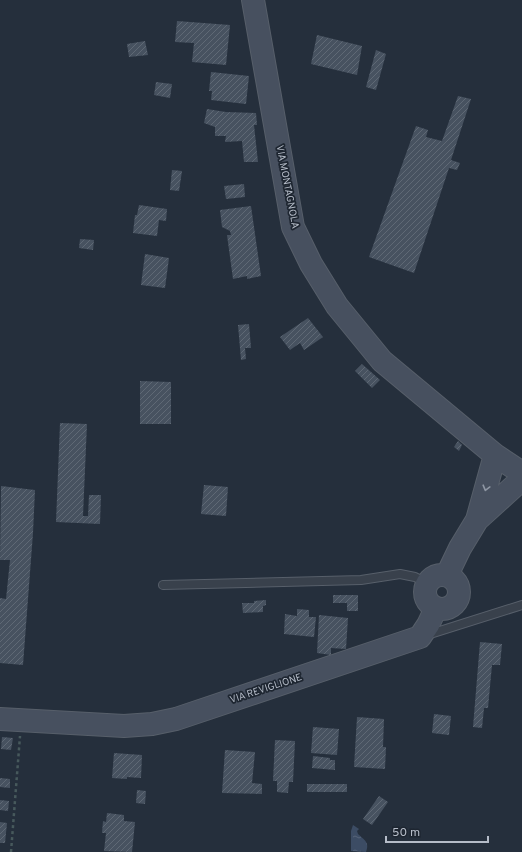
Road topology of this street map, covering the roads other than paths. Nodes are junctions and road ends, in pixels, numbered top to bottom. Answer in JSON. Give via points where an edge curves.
{"nodes":[{"id":1,"x":253,"y":0,"type":"edge"},
{"id":2,"x":495,"y":455,"type":"junction"},
{"id":3,"x":522,"y":473,"type":"edge"},
{"id":4,"x":522,"y":479,"type":"edge"},
{"id":5,"x":478,"y":520,"type":"junction"},
{"id":6,"x":447,"y":575,"type":"junction"},
{"id":7,"x":427,"y":583,"type":"junction"},
{"id":8,"x":164,"y":585,"type":"dead end"},
{"id":9,"x":522,"y":605,"type":"edge"},
{"id":10,"x":436,"y":608,"type":"junction"},
{"id":11,"x":420,"y":637,"type":"junction"},
{"id":12,"x":0,"y":719,"type":"edge"}],
"edges":[{"from":1,"to":2,"type":"street","name":"VIA MONTAGNOLA","via":[[293,227],[311,264],[337,306],[382,361]]},
{"from":2,"to":3,"type":"street","name":"VIA MONTAGNOLA"},
{"from":2,"to":5,"type":"street","one_way":true},
{"from":4,"to":5,"type":"street"},
{"from":5,"to":6,"type":"street"},
{"from":6,"to":7,"type":"street","via":[[438,575]]},
{"from":6,"to":10,"type":"street","via":[[458,586],[458,597],[456,602],[447,608]]},
{"from":7,"to":8,"type":"lane","via":[[400,574],[361,580]]},
{"from":7,"to":10,"type":"street","via":[[426,598]]},
{"from":9,"to":11,"type":"lane"},
{"from":10,"to":11,"type":"street"},
{"from":11,"to":12,"type":"street","name":"VIA REVIGLIONE","via":[[176,719],[152,724],[124,726]]}]}
